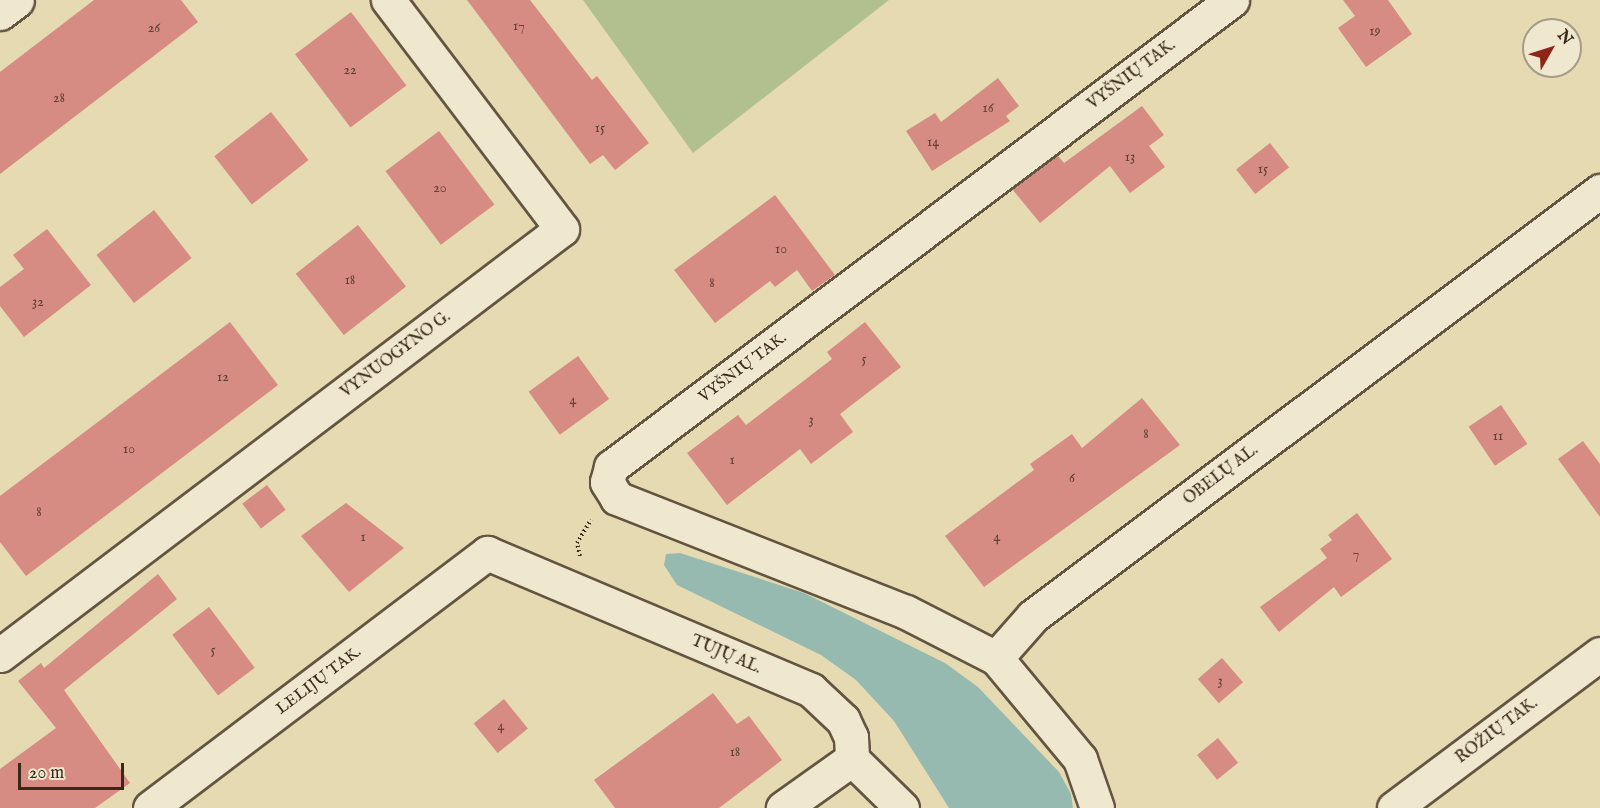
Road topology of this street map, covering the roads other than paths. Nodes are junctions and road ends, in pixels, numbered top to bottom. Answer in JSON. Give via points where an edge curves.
{"nodes":[{"id":1,"x":17,"y":0,"type":"edge"},
{"id":2,"x":387,"y":0,"type":"edge"},
{"id":3,"x":1232,"y":0,"type":"edge"},
{"id":4,"x":0,"y":13,"type":"edge"},
{"id":5,"x":1600,"y":191,"type":"edge"},
{"id":6,"x":487,"y":553,"type":"joint"},
{"id":7,"x":1600,"y":654,"type":"edge"},
{"id":8,"x":0,"y":655,"type":"edge"},
{"id":9,"x":996,"y":658,"type":"junction"},
{"id":10,"x":852,"y":759,"type":"junction"},
{"id":11,"x":150,"y":808,"type":"edge"},
{"id":12,"x":783,"y":808,"type":"edge"},
{"id":13,"x":902,"y":808,"type":"edge"},
{"id":14,"x":1097,"y":808,"type":"edge"},
{"id":15,"x":1394,"y":808,"type":"edge"}],
"edges":[{"from":1,"to":4,"type":"street"},
{"from":2,"to":8,"type":"street","name":"VYNUOGYNO G.","via":[[562,229]]},
{"from":3,"to":9,"type":"street","name":"VYŠNIŲ TAK.","via":[[610,467],[607,482],[617,498],[906,612]]},
{"from":5,"to":9,"type":"street","name":"OBELŲ AL.","via":[[1033,616]]},
{"from":6,"to":10,"type":"street","name":"TUJŲ AL.","via":[[811,690],[843,720],[851,737]]},
{"from":6,"to":11,"type":"street","name":"LELIJŲ TAK."},
{"from":7,"to":15,"type":"street","name":"ROŽIŲ TAK."},
{"from":9,"to":14,"type":"street","via":[[1080,759]]},
{"from":10,"to":12,"type":"street"},
{"from":10,"to":13,"type":"street"}]}
